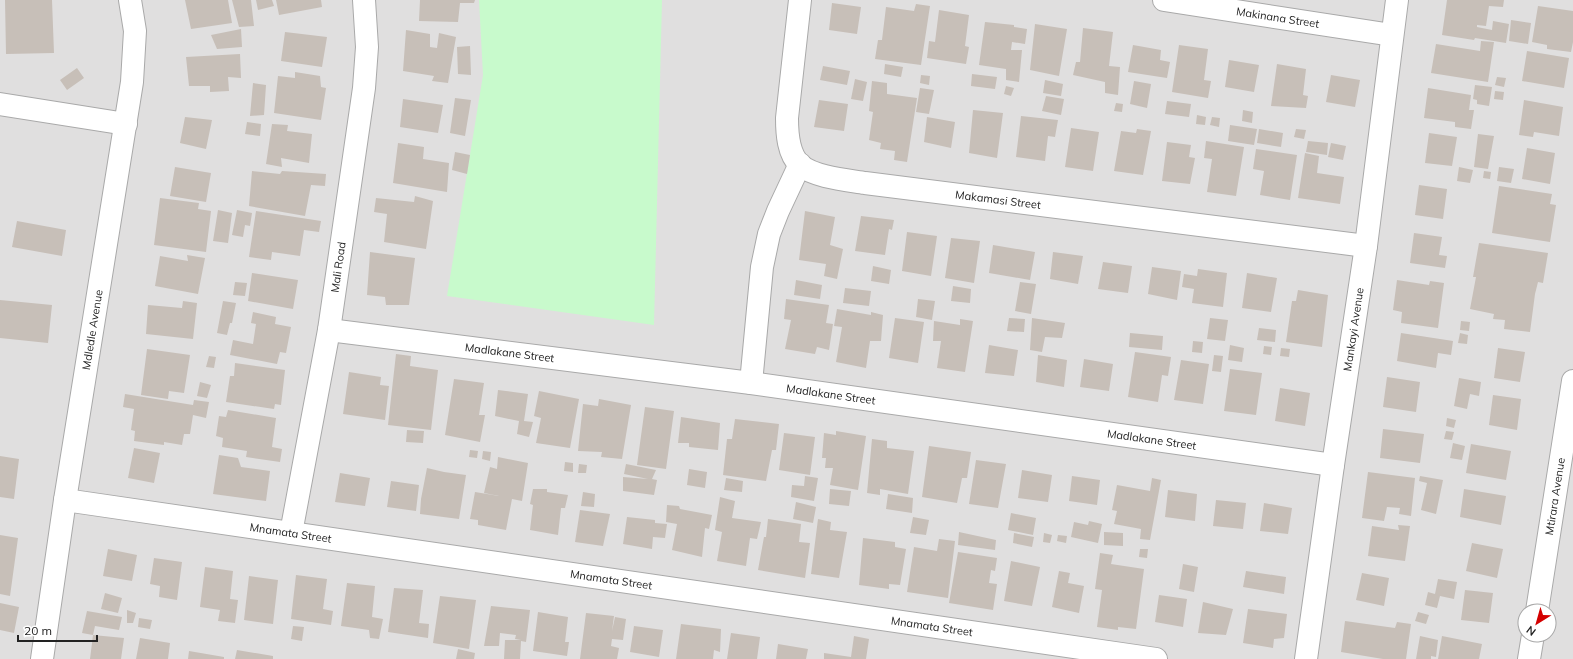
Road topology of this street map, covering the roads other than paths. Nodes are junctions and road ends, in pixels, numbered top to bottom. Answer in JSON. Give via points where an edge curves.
{"nodes":[{"id":1,"x":130,"y":0,"type":"edge"},
{"id":2,"x":364,"y":0,"type":"edge"},
{"id":3,"x":800,"y":0,"type":"edge"},
{"id":4,"x":1164,"y":0,"type":"edge"},
{"id":5,"x":1397,"y":0,"type":"edge"},
{"id":6,"x":1392,"y":35,"type":"junction"},
{"id":7,"x":0,"y":104,"type":"edge"},
{"id":8,"x":126,"y":124,"type":"junction"},
{"id":9,"x":800,"y":164,"type":"junction"},
{"id":10,"x":1366,"y":246,"type":"junction"},
{"id":11,"x":329,"y":330,"type":"junction"},
{"id":12,"x":1573,"y":381,"type":"edge"},
{"id":13,"x":751,"y":383,"type":"junction"},
{"id":14,"x":1333,"y":465,"type":"junction"},
{"id":15,"x":1564,"y":497,"type":"edge"},
{"id":16,"x":65,"y":500,"type":"junction"},
{"id":17,"x":291,"y":533,"type":"junction"},
{"id":18,"x":1539,"y":603,"type":"edge"},
{"id":19,"x":1532,"y":643,"type":"edge"},
{"id":20,"x":42,"y":659,"type":"edge"},
{"id":21,"x":1156,"y":659,"type":"edge"},
{"id":22,"x":1306,"y":659,"type":"edge"},
{"id":23,"x":1529,"y":659,"type":"edge"}],
"edges":[{"from":1,"to":8,"type":"street","name":"Mdledle Avenue","via":[[134,31],[132,82]]},
{"from":2,"to":11,"type":"street","name":"Mali Road","via":[[367,47],[364,88]]},
{"from":3,"to":9,"type":"street","via":[[787,136],[792,152]]},
{"from":4,"to":6,"type":"street","name":"Makinana Street"},
{"from":5,"to":6,"type":"street","name":"Mankayi Avenue"},
{"from":6,"to":10,"type":"street","name":"Mankayi Avenue"},
{"from":7,"to":8,"type":"street"},
{"from":8,"to":16,"type":"street","name":"Mdledle Avenue"},
{"from":9,"to":10,"type":"street","name":"Makamasi Street","via":[[817,174],[865,184]]},
{"from":9,"to":13,"type":"street","via":[[769,234],[762,267]]},
{"from":10,"to":14,"type":"street","name":"Mankayi Avenue"},
{"from":11,"to":13,"type":"street","name":"Madlakane Street"},
{"from":11,"to":17,"type":"street","name":"Mali Road"},
{"from":12,"to":15,"type":"street","name":"Mtirara Avenue"},
{"from":13,"to":14,"type":"street","name":"Madlakane Street"},
{"from":14,"to":22,"type":"street","name":"Mankayi Avenue"},
{"from":15,"to":18,"type":"street","name":"Mtirara Avenue"},
{"from":16,"to":17,"type":"street","name":"Mnamata Street"},
{"from":16,"to":20,"type":"street","name":"Mdledle Avenue"},
{"from":17,"to":21,"type":"street","name":"Mnamata Street"},
{"from":19,"to":23,"type":"street"}]}
